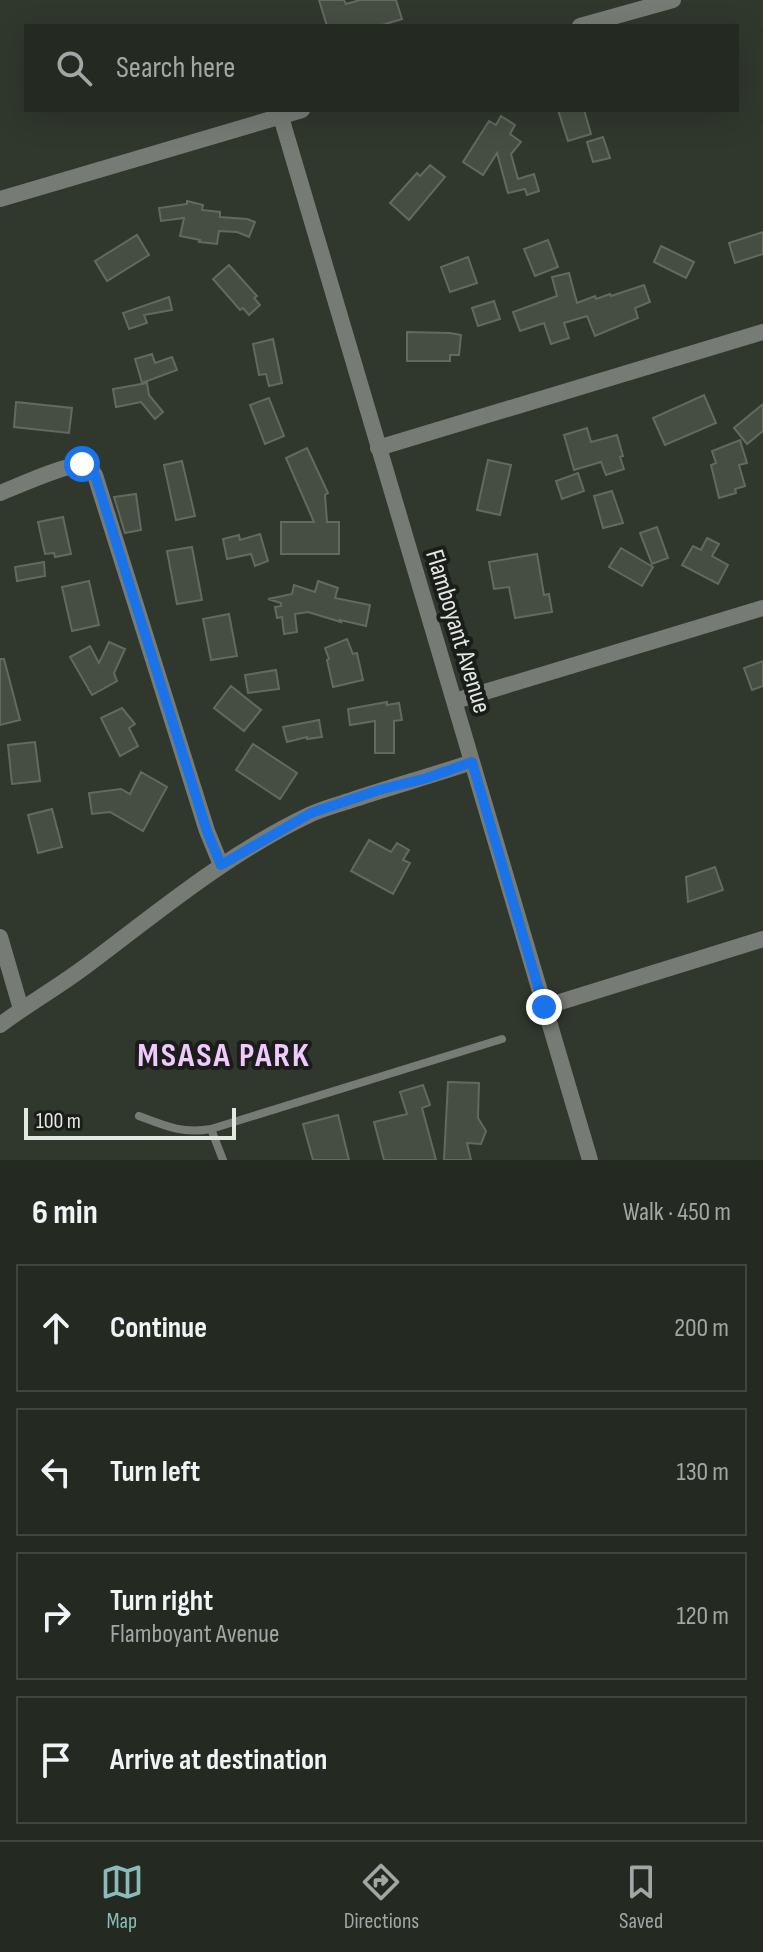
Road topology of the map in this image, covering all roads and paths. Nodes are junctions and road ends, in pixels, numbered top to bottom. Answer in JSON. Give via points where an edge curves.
{"nodes":[{"id":1,"x":673,"y":0,"type":"edge"},
{"id":2,"x":587,"y":24,"type":"edge"},
{"id":3,"x":296,"y":112,"type":"edge"},
{"id":4,"x":281,"y":117,"type":"junction"},
{"id":5,"x":0,"y":199,"type":"edge"},
{"id":6,"x":763,"y":332,"type":"edge"},
{"id":7,"x":378,"y":448,"type":"junction"},
{"id":8,"x":0,"y":493,"type":"edge"},
{"id":9,"x":763,"y":608,"type":"edge"},
{"id":10,"x":455,"y":701,"type":"junction"},
{"id":11,"x":472,"y":762,"type":"junction"},
{"id":12,"x":221,"y":865,"type":"junction"},
{"id":13,"x":0,"y":937,"type":"edge"},
{"id":14,"x":763,"y":939,"type":"edge"},
{"id":15,"x":544,"y":1007,"type":"junction"},
{"id":16,"x":21,"y":1009,"type":"junction"},
{"id":17,"x":0,"y":1025,"type":"edge"},
{"id":18,"x":502,"y":1039,"type":"dead end"},
{"id":19,"x":139,"y":1116,"type":"dead end"},
{"id":20,"x":211,"y":1129,"type":"junction"},
{"id":21,"x":223,"y":1160,"type":"edge"},
{"id":22,"x":590,"y":1160,"type":"edge"}],
"edges":[{"from":1,"to":2,"type":"street"},
{"from":3,"to":4,"type":"street"},
{"from":4,"to":5,"type":"street"},
{"from":4,"to":7,"type":"street","name":"Flamboyant Avenue"},
{"from":6,"to":7,"type":"street"},
{"from":7,"to":10,"type":"street","name":"Flamboyant Avenue"},
{"from":8,"to":12,"type":"street","via":[[64,468],[91,468]]},
{"from":9,"to":10,"type":"street"},
{"from":10,"to":11,"type":"street","name":"Flamboyant Avenue"},
{"from":11,"to":12,"type":"street","via":[[311,813]]},
{"from":11,"to":15,"type":"street","name":"Flamboyant Avenue"},
{"from":12,"to":16,"type":"street"},
{"from":13,"to":16,"type":"street"},
{"from":14,"to":15,"type":"street"},
{"from":15,"to":22,"type":"street","name":"Flamboyant Avenue"},
{"from":16,"to":17,"type":"street"},
{"from":18,"to":20,"type":"lane"},
{"from":19,"to":20,"type":"lane","via":[[180,1130]]},
{"from":20,"to":21,"type":"lane"}]}
